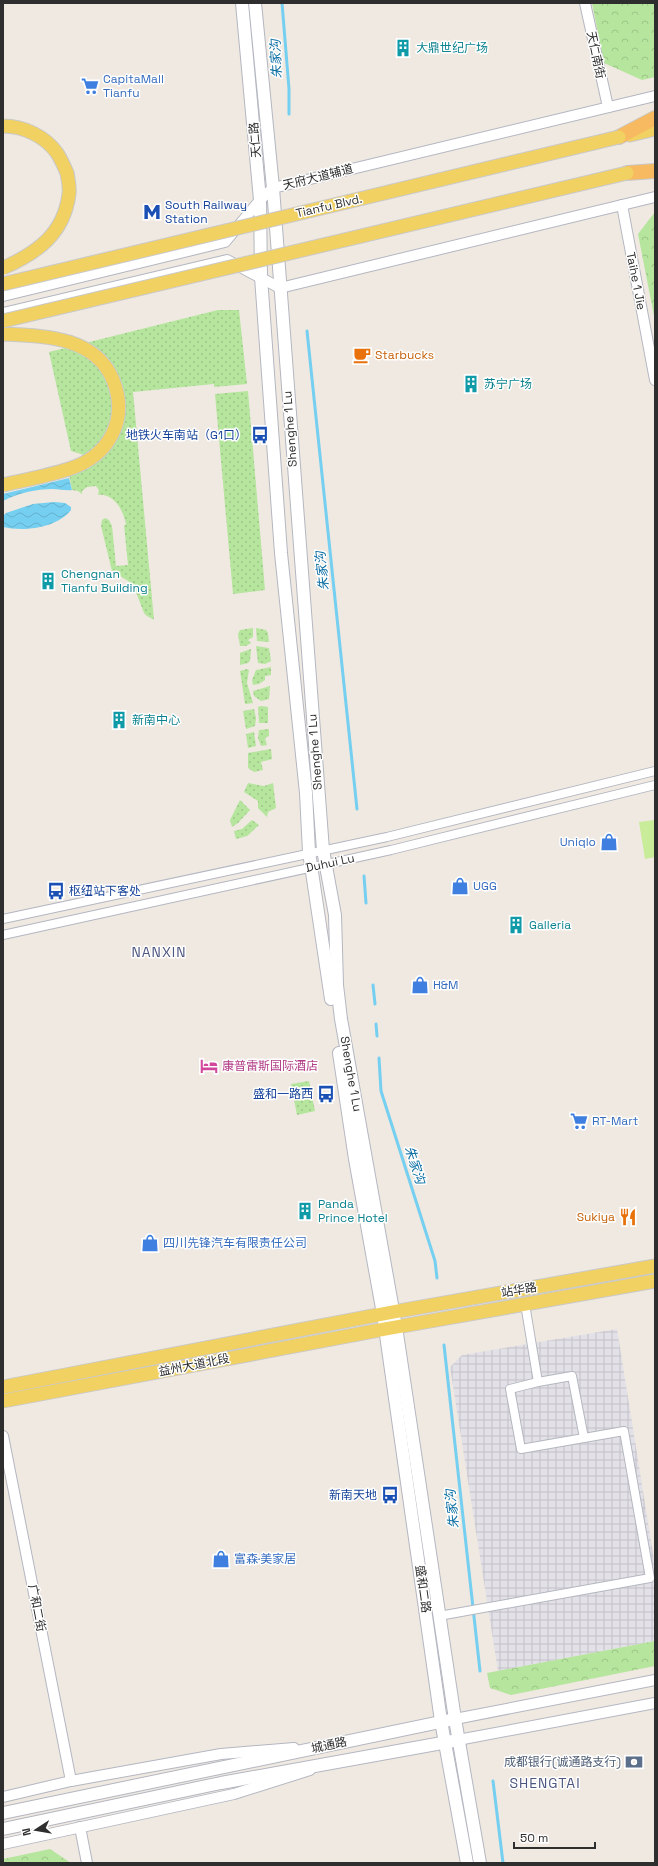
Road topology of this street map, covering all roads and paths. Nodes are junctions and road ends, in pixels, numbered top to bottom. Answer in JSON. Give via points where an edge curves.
{"nodes":[{"id":1,"x":242,"y":3,"type":"edge"},
{"id":2,"x":255,"y":3,"type":"edge"},
{"id":3,"x":585,"y":3,"type":"edge"},
{"id":4,"x":655,"y":96,"type":"edge"},
{"id":5,"x":608,"y":107,"type":"junction"},
{"id":6,"x":655,"y":118,"type":"edge"},
{"id":7,"x":3,"y":126,"type":"edge"},
{"id":8,"x":655,"y":129,"type":"edge"},
{"id":9,"x":619,"y":137,"type":"junction"},
{"id":10,"x":655,"y":167,"type":"edge"},
{"id":11,"x":655,"y":171,"type":"edge"},
{"id":12,"x":627,"y":173,"type":"junction"},
{"id":13,"x":273,"y":188,"type":"junction"},
{"id":14,"x":655,"y":197,"type":"edge"},
{"id":15,"x":260,"y":200,"type":"junction"},
{"id":16,"x":622,"y":205,"type":"junction"},
{"id":17,"x":3,"y":268,"type":"edge"},
{"id":18,"x":261,"y":277,"type":"junction"},
{"id":19,"x":3,"y":284,"type":"edge"},
{"id":20,"x":280,"y":288,"type":"junction"},
{"id":21,"x":3,"y":296,"type":"edge"},
{"id":22,"x":3,"y":313,"type":"edge"},
{"id":23,"x":3,"y":321,"type":"edge"},
{"id":24,"x":3,"y":334,"type":"edge"},
{"id":25,"x":655,"y":380,"type":"edge"},
{"id":26,"x":3,"y":485,"type":"edge"},
{"id":27,"x":655,"y":770,"type":"edge"},
{"id":28,"x":655,"y":785,"type":"edge"},
{"id":29,"x":323,"y":850,"type":"junction"},
{"id":30,"x":309,"y":852,"type":"junction"},
{"id":31,"x":325,"y":865,"type":"junction"},
{"id":32,"x":311,"y":868,"type":"junction"},
{"id":33,"x":3,"y":919,"type":"edge"},
{"id":34,"x":3,"y":935,"type":"edge"},
{"id":35,"x":655,"y":1266,"type":"edge"},
{"id":36,"x":655,"y":1281,"type":"edge"},
{"id":37,"x":525,"y":1304,"type":"junction"},
{"id":38,"x":388,"y":1313,"type":"junction"},
{"id":39,"x":390,"y":1328,"type":"junction"},
{"id":40,"x":538,"y":1382,"type":"junction"},
{"id":41,"x":3,"y":1387,"type":"edge"},
{"id":42,"x":3,"y":1402,"type":"edge"},
{"id":43,"x":3,"y":1436,"type":"edge"},
{"id":44,"x":584,"y":1438,"type":"junction"},
{"id":45,"x":439,"y":1616,"type":"junction"},
{"id":46,"x":655,"y":1680,"type":"edge"},
{"id":47,"x":655,"y":1703,"type":"edge"},
{"id":48,"x":455,"y":1719,"type":"junction"},
{"id":49,"x":441,"y":1721,"type":"junction"},
{"id":50,"x":458,"y":1740,"type":"junction"},
{"id":51,"x":446,"y":1742,"type":"junction"},
{"id":52,"x":330,"y":1745,"type":"junction"},
{"id":53,"x":333,"y":1762,"type":"junction"},
{"id":54,"x":71,"y":1781,"type":"junction"},
{"id":55,"x":3,"y":1798,"type":"edge"},
{"id":56,"x":3,"y":1813,"type":"edge"},
{"id":57,"x":80,"y":1827,"type":"junction"},
{"id":58,"x":3,"y":1830,"type":"edge"},
{"id":59,"x":3,"y":1844,"type":"edge"},
{"id":60,"x":87,"y":1863,"type":"edge"},
{"id":61,"x":467,"y":1863,"type":"edge"},
{"id":62,"x":480,"y":1863,"type":"edge"}],
"edges":[{"from":1,"to":15,"type":"main road","name":"天仁路"},
{"from":2,"to":13,"type":"main road","name":"天仁路"},
{"from":3,"to":5,"type":"street","name":"天仁南街"},
{"from":4,"to":5,"type":"street","name":"天府大道辅道"},
{"from":5,"to":13,"type":"street","name":"天府大道辅道"},
{"from":6,"to":9,"type":"highway"},
{"from":7,"to":17,"type":"main road","bridge":true,"via":[[28,130],[57,153],[67,172],[70,193],[56,232],[41,247]]},
{"from":8,"to":9,"type":"main road","name":"Tianfu Blvd."},
{"from":9,"to":19,"type":"main road","name":"Tianfu Blvd.","bridge":true},
{"from":10,"to":12,"type":"main road"},
{"from":11,"to":12,"type":"highway"},
{"from":12,"to":23,"type":"main road","bridge":true},
{"from":13,"to":15,"type":"street","name":"天府大道辅道"},
{"from":13,"to":20,"type":"main road","name":"Shenghe 1 Lu"},
{"from":14,"to":16,"type":"street"},
{"from":15,"to":18,"type":"main road","name":"天仁路"},
{"from":15,"to":21,"type":"street","name":"天府大道辅道","via":[[225,242]]},
{"from":16,"to":20,"type":"street"},
{"from":16,"to":25,"type":"street","name":"Taihe 1 Jie"},
{"from":18,"to":20,"type":"street"},
{"from":18,"to":22,"type":"street","via":[[227,260]]},
{"from":18,"to":30,"type":"main road","name":"Shenghe 1 Lu","via":[[281,553],[306,793]]},
{"from":20,"to":29,"type":"main road","name":"Shenghe 1 Lu"},
{"from":24,"to":26,"type":"main road","bridge":true,"via":[[59,338],[89,351],[110,373],[119,401],[117,426],[112,437],[86,461],[70,469]]},
{"from":27,"to":29,"type":"street","name":"Duhui Lu","via":[[387,837]]},
{"from":28,"to":31,"type":"street","name":"Duhui Lu"},
{"from":29,"to":30,"type":"street","name":"Duhui Lu"},
{"from":29,"to":31,"type":"main road","name":"Shenghe 1 Lu"},
{"from":30,"to":32,"type":"main road","name":"Shenghe 1 Lu"},
{"from":30,"to":33,"type":"street","name":"Duhui Lu"},
{"from":31,"to":32,"type":"street","name":"Duhui Lu"},
{"from":31,"to":38,"type":"main road","name":"Shenghe 1 Lu","via":[[335,915],[337,985],[341,1019]]},
{"from":32,"to":34,"type":"street","name":"Duhui Lu"},
{"from":32,"to":38,"type":"main road","name":"Shenghe 1 Lu","via":[[355,1159]]},
{"from":35,"to":38,"type":"main road","name":"站华路"},
{"from":36,"to":37,"type":"main road","name":"站华路"},
{"from":37,"to":39,"type":"main road","name":"站华路"},
{"from":37,"to":40,"type":"street"},
{"from":38,"to":39,"type":"main road"},
{"from":38,"to":41,"type":"main road","name":"益州大道北段"},
{"from":39,"to":42,"type":"main road","name":"益州大道北段"},
{"from":39,"to":45,"type":"main road"},
{"from":39,"to":49,"type":"main road","name":"盛和二路"},
{"from":40,"to":44,"type":"street","via":[[572,1376]]},
{"from":40,"to":44,"type":"street","via":[[510,1389],[521,1449]]},
{"from":43,"to":54,"type":"street","name":"广和二街"},
{"from":44,"to":45,"type":"street","via":[[624,1431],[650,1578]]},
{"from":45,"to":48,"type":"main road"},
{"from":46,"to":48,"type":"street","name":"城通路"},
{"from":47,"to":50,"type":"street","name":"城通路"},
{"from":48,"to":49,"type":"main road","name":"城通路"},
{"from":48,"to":50,"type":"main road"},
{"from":49,"to":51,"type":"main road","name":"盛和二路"},
{"from":49,"to":52,"type":"main road","name":"城通路"},
{"from":50,"to":51,"type":"main road","name":"城通路"},
{"from":50,"to":62,"type":"main road"},
{"from":51,"to":53,"type":"main road","name":"城通路"},
{"from":51,"to":61,"type":"main road","name":"盛和二路"},
{"from":52,"to":54,"type":"street","via":[[221,1754]]},
{"from":52,"to":56,"type":"main road","name":"城通路"},
{"from":53,"to":57,"type":"street","via":[[234,1794]]},
{"from":53,"to":58,"type":"main road","name":"城通路"},
{"from":54,"to":55,"type":"street"},
{"from":57,"to":59,"type":"street"},
{"from":57,"to":60,"type":"street"}]}
